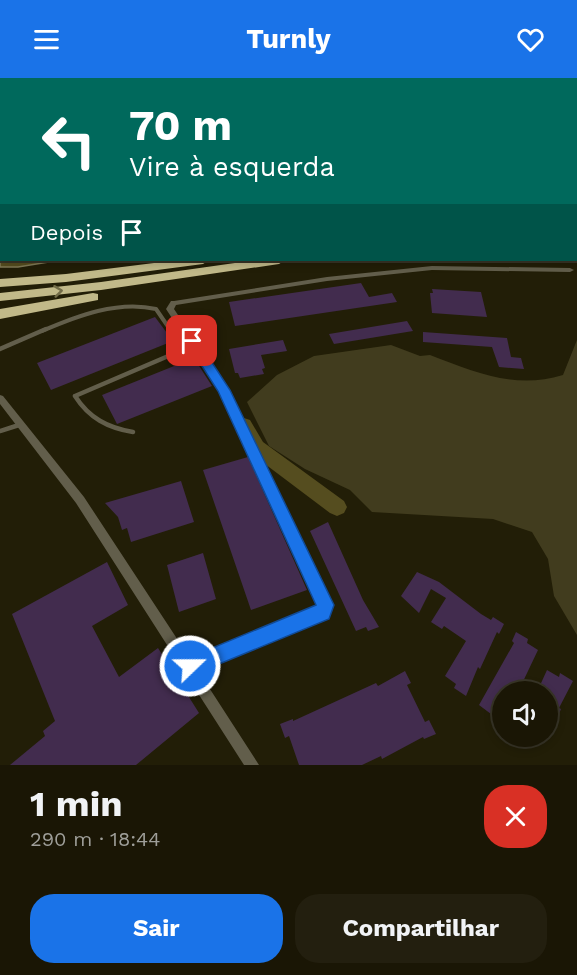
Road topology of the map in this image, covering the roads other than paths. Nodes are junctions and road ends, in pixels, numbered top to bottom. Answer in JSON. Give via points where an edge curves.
{"nodes":[{"id":1,"x":195,"y":261,"type":"edge"},
{"id":2,"x":273,"y":261,"type":"edge"},
{"id":3,"x":570,"y":270,"type":"dead end"},
{"id":4,"x":185,"y":275,"type":"junction"},
{"id":5,"x":0,"y":283,"type":"edge"},
{"id":6,"x":0,"y":297,"type":"edge"},
{"id":7,"x":0,"y":314,"type":"edge"},
{"id":8,"x":0,"y":349,"type":"edge"},
{"id":9,"x":0,"y":398,"type":"edge"},
{"id":10,"x":19,"y":425,"type":"junction"},
{"id":11,"x":0,"y":431,"type":"edge"},
{"id":12,"x":133,"y":432,"type":"dead end"},
{"id":13,"x":190,"y":666,"type":"junction"},
{"id":14,"x":252,"y":765,"type":"edge"}],
"edges":[{"from":1,"to":5,"type":"highway"},
{"from":2,"to":4,"type":"highway"},
{"from":3,"to":13,"type":"street","via":[[432,268],[327,279],[174,303],[170,309],[224,390],[325,605],[322,613]]},
{"from":6,"to":4,"type":"highway","one_way":true},
{"from":4,"to":7,"type":"highway"},
{"from":8,"to":12,"type":"lane","via":[[85,315],[135,306],[156,309],[179,342],[180,351],[75,396],[96,420],[112,429]]},
{"from":9,"to":10,"type":"street"},
{"from":10,"to":11,"type":"lane"},
{"from":10,"to":13,"type":"street","via":[[80,500]]},
{"from":13,"to":14,"type":"street"}]}
